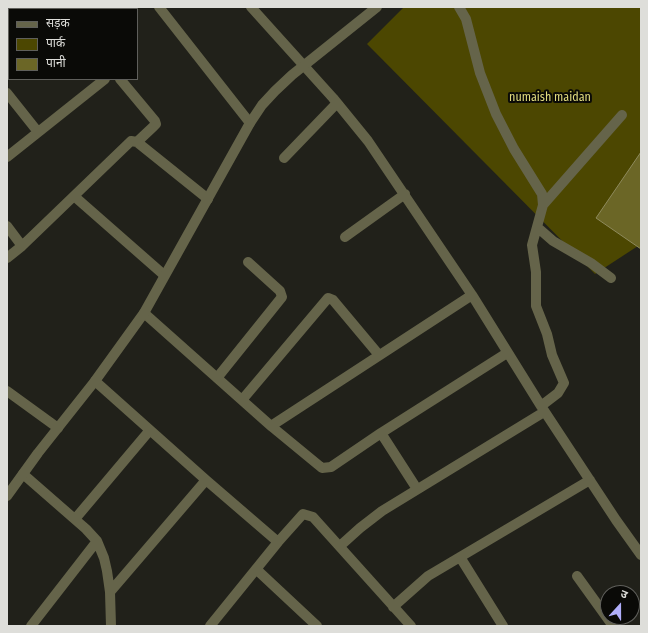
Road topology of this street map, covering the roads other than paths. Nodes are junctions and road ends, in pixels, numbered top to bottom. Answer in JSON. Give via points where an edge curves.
{"nodes":[{"id":1,"x":159,"y":7,"type":"edge"},
{"id":2,"x":251,"y":7,"type":"edge"},
{"id":3,"x":377,"y":7,"type":"edge"},
{"id":4,"x":460,"y":7,"type":"edge"},
{"id":5,"x":304,"y":66,"type":"junction"},
{"id":6,"x":104,"y":80,"type":"edge"},
{"id":7,"x":121,"y":80,"type":"edge"},
{"id":8,"x":7,"y":93,"type":"edge"},
{"id":9,"x":337,"y":103,"type":"junction"},
{"id":10,"x":622,"y":115,"type":"dead end"},
{"id":11,"x":250,"y":124,"type":"junction"},
{"id":12,"x":38,"y":132,"type":"junction"},
{"id":13,"x":137,"y":142,"type":"junction"},
{"id":14,"x":7,"y":157,"type":"edge"},
{"id":15,"x":284,"y":158,"type":"dead end"},
{"id":16,"x":405,"y":194,"type":"junction"},
{"id":17,"x":74,"y":196,"type":"junction"},
{"id":18,"x":208,"y":200,"type":"junction"},
{"id":19,"x":543,"y":205,"type":"junction"},
{"id":20,"x":7,"y":226,"type":"edge"},
{"id":21,"x":537,"y":227,"type":"junction"},
{"id":22,"x":345,"y":237,"type":"dead end"},
{"id":23,"x":22,"y":246,"type":"junction"},
{"id":24,"x":7,"y":258,"type":"edge"},
{"id":25,"x":248,"y":262,"type":"dead end"},
{"id":26,"x":164,"y":275,"type":"junction"},
{"id":27,"x":611,"y":278,"type":"dead end"},
{"id":28,"x":472,"y":295,"type":"junction"},
{"id":29,"x":144,"y":313,"type":"junction"},
{"id":30,"x":507,"y":353,"type":"junction"},
{"id":31,"x":379,"y":355,"type":"junction"},
{"id":32,"x":217,"y":378,"type":"junction"},
{"id":33,"x":96,"y":381,"type":"junction"},
{"id":34,"x":7,"y":391,"type":"edge"},
{"id":35,"x":242,"y":400,"type":"junction"},
{"id":36,"x":542,"y":409,"type":"junction"},
{"id":37,"x":271,"y":426,"type":"junction"},
{"id":38,"x":58,"y":428,"type":"junction"},
{"id":39,"x":150,"y":430,"type":"junction"},
{"id":40,"x":381,"y":433,"type":"junction"},
{"id":41,"x":23,"y":474,"type":"junction"},
{"id":42,"x":206,"y":480,"type":"junction"},
{"id":43,"x":590,"y":480,"type":"junction"},
{"id":44,"x":417,"y":489,"type":"junction"},
{"id":45,"x":7,"y":496,"type":"edge"},
{"id":46,"x":75,"y":518,"type":"junction"},
{"id":47,"x":97,"y":541,"type":"junction"},
{"id":48,"x":278,"y":542,"type":"junction"},
{"id":49,"x":340,"y":546,"type":"junction"},
{"id":50,"x":641,"y":555,"type":"edge"},
{"id":51,"x":460,"y":557,"type":"junction"},
{"id":52,"x":256,"y":569,"type":"junction"},
{"id":53,"x":577,"y":576,"type":"dead end"},
{"id":54,"x":110,"y":592,"type":"junction"},
{"id":55,"x":393,"y":607,"type":"junction"},
{"id":56,"x":407,"y":625,"type":"edge"},
{"id":57,"x":31,"y":626,"type":"edge"},
{"id":58,"x":111,"y":626,"type":"edge"},
{"id":59,"x":210,"y":626,"type":"edge"},
{"id":60,"x":317,"y":626,"type":"edge"},
{"id":61,"x":503,"y":626,"type":"edge"},
{"id":62,"x":613,"y":626,"type":"edge"}],
"edges":[{"from":1,"to":11,"type":"street"},
{"from":2,"to":5,"type":"street"},
{"from":3,"to":5,"type":"street"},
{"from":4,"to":19,"type":"street","via":[[466,19],[480,73],[496,114],[542,194]]},
{"from":5,"to":9,"type":"street"},
{"from":5,"to":11,"type":"street","via":[[274,91]]},
{"from":6,"to":12,"type":"street"},
{"from":7,"to":13,"type":"street","via":[[156,124]]},
{"from":8,"to":12,"type":"street"},
{"from":9,"to":15,"type":"street"},
{"from":9,"to":16,"type":"street","via":[[368,141]]},
{"from":10,"to":19,"type":"street"},
{"from":11,"to":18,"type":"street"},
{"from":12,"to":14,"type":"street"},
{"from":13,"to":17,"type":"street","via":[[128,142]]},
{"from":13,"to":18,"type":"street"},
{"from":16,"to":22,"type":"street"},
{"from":16,"to":28,"type":"street"},
{"from":17,"to":23,"type":"street"},
{"from":17,"to":26,"type":"street"},
{"from":18,"to":26,"type":"street"},
{"from":19,"to":21,"type":"street"},
{"from":20,"to":23,"type":"street"},
{"from":21,"to":27,"type":"street","via":[[553,241]]},
{"from":21,"to":36,"type":"street","via":[[532,250],[536,272],[536,306],[564,382],[558,393]]},
{"from":23,"to":24,"type":"street"},
{"from":25,"to":32,"type":"street","via":[[280,291],[282,297]]},
{"from":26,"to":29,"type":"street"},
{"from":28,"to":30,"type":"street"},
{"from":28,"to":31,"type":"street"},
{"from":29,"to":32,"type":"street"},
{"from":29,"to":33,"type":"street"},
{"from":30,"to":36,"type":"street"},
{"from":30,"to":40,"type":"street"},
{"from":31,"to":35,"type":"street","via":[[333,300],[328,298]]},
{"from":31,"to":37,"type":"street"},
{"from":32,"to":35,"type":"street"},
{"from":33,"to":38,"type":"street"},
{"from":33,"to":39,"type":"street"},
{"from":34,"to":38,"type":"street"},
{"from":35,"to":37,"type":"street"},
{"from":36,"to":43,"type":"street"},
{"from":36,"to":44,"type":"street"},
{"from":37,"to":40,"type":"street","via":[[322,468],[331,466]]},
{"from":38,"to":41,"type":"street"},
{"from":39,"to":42,"type":"street"},
{"from":39,"to":46,"type":"street"},
{"from":40,"to":44,"type":"street"},
{"from":41,"to":45,"type":"street"},
{"from":41,"to":46,"type":"street"},
{"from":42,"to":48,"type":"street"},
{"from":42,"to":54,"type":"street"},
{"from":43,"to":50,"type":"street"},
{"from":43,"to":51,"type":"street"},
{"from":44,"to":49,"type":"street","via":[[377,515]]},
{"from":46,"to":47,"type":"street"},
{"from":47,"to":54,"type":"street","via":[[104,558]]},
{"from":47,"to":57,"type":"street"},
{"from":48,"to":49,"type":"street","via":[[299,517],[307,514],[313,517]]},
{"from":48,"to":52,"type":"street"},
{"from":49,"to":55,"type":"street"},
{"from":51,"to":55,"type":"street","via":[[428,576]]},
{"from":51,"to":61,"type":"street"},
{"from":52,"to":59,"type":"street"},
{"from":52,"to":60,"type":"street"},
{"from":53,"to":62,"type":"street"},
{"from":54,"to":58,"type":"street"},
{"from":55,"to":56,"type":"street"}]}
